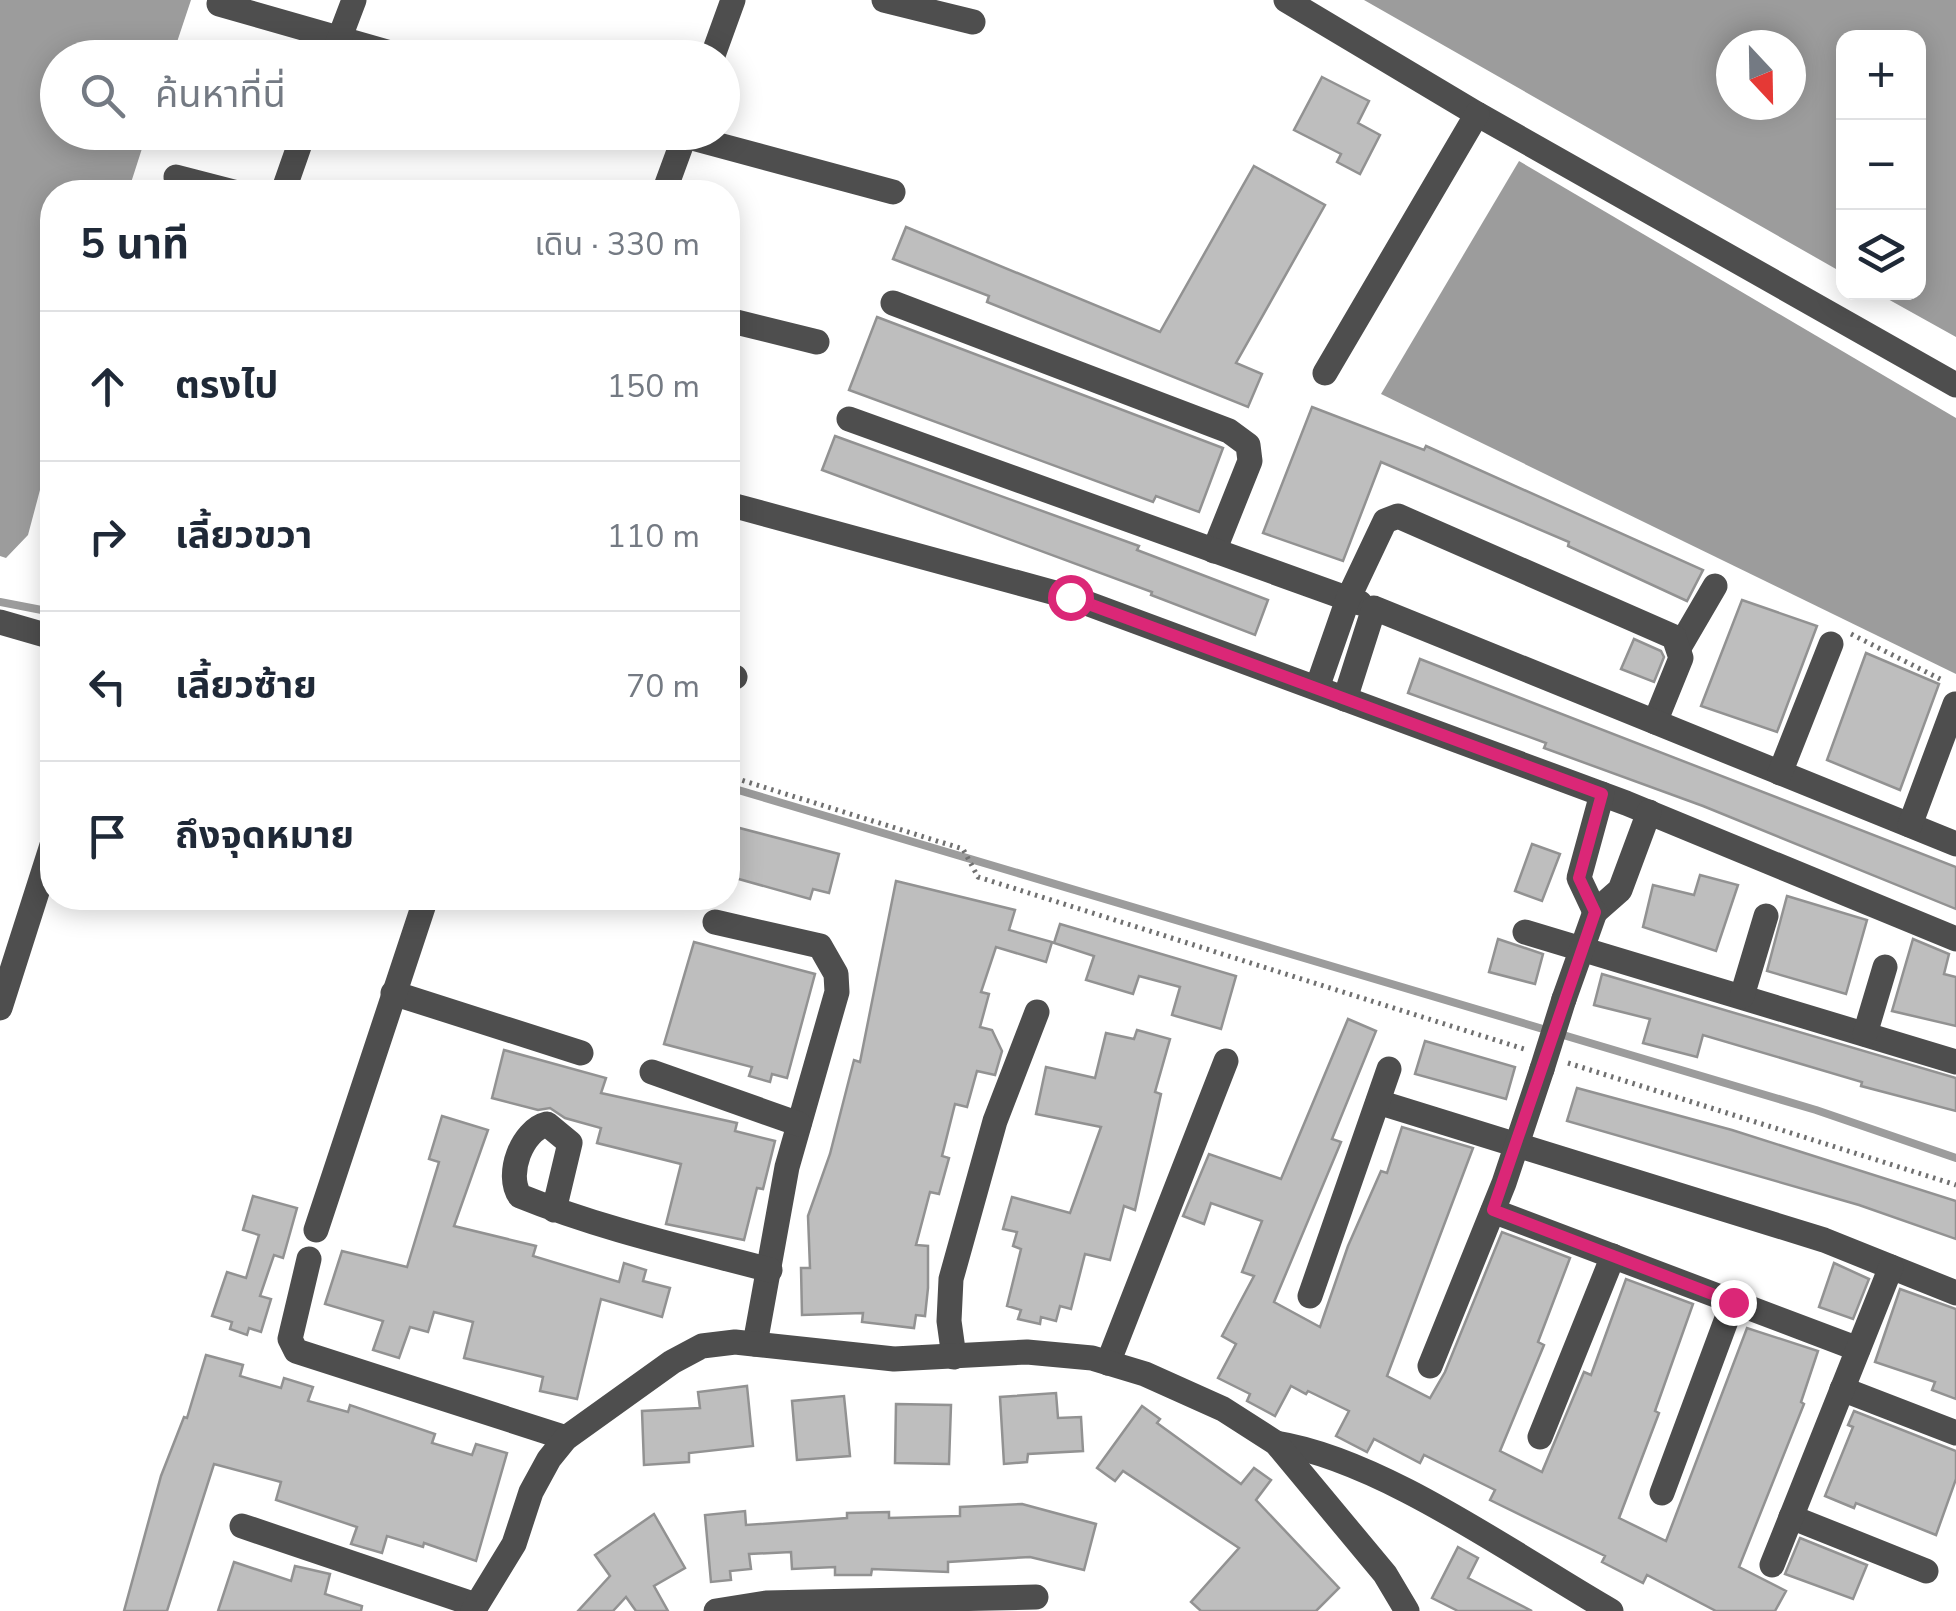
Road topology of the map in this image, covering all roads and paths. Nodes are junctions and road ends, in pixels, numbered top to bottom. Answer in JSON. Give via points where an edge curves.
{"nodes":[{"id":1,"x":354,"y":0,"type":"edge"},
{"id":2,"x":733,"y":0,"type":"edge"},
{"id":3,"x":884,"y":0,"type":"edge"},
{"id":4,"x":1286,"y":0,"type":"edge"},
{"id":5,"x":219,"y":4,"type":"dead end"},
{"id":6,"x":973,"y":22,"type":"dead end"},
{"id":7,"x":315,"y":40,"type":"edge"},
{"id":8,"x":339,"y":40,"type":"edge"},
{"id":9,"x":719,"y":40,"type":"edge"},
{"id":10,"x":1477,"y":114,"type":"junction"},
{"id":11,"x":298,"y":150,"type":"edge"},
{"id":12,"x":676,"y":150,"type":"edge"},
{"id":13,"x":739,"y":150,"type":"edge"},
{"id":14,"x":176,"y":177,"type":"dead end"},
{"id":15,"x":188,"y":180,"type":"edge"},
{"id":16,"x":287,"y":180,"type":"edge"},
{"id":17,"x":667,"y":180,"type":"edge"},
{"id":18,"x":893,"y":192,"type":"dead end"},
{"id":19,"x":893,"y":303,"type":"dead end"},
{"id":20,"x":740,"y":323,"type":"edge"},
{"id":21,"x":817,"y":342,"type":"dead end"},
{"id":22,"x":1325,"y":373,"type":"dead end"},
{"id":23,"x":1956,"y":385,"type":"edge"},
{"id":24,"x":849,"y":419,"type":"dead end"},
{"id":25,"x":740,"y":507,"type":"edge"},
{"id":26,"x":1214,"y":551,"type":"junction"},
{"id":27,"x":1715,"y":586,"type":"dead end"},
{"id":28,"x":1348,"y":599,"type":"junction"},
{"id":29,"x":1374,"y":608,"type":"junction"},
{"id":30,"x":0,"y":622,"type":"edge"},
{"id":31,"x":40,"y":634,"type":"edge"},
{"id":32,"x":1834,"y":635,"type":"joint"},
{"id":33,"x":1680,"y":646,"type":"junction"},
{"id":34,"x":1956,"y":686,"type":"edge"},
{"id":35,"x":1317,"y":688,"type":"junction"},
{"id":36,"x":1345,"y":699,"type":"junction"},
{"id":37,"x":1956,"y":704,"type":"edge"},
{"id":38,"x":1655,"y":722,"type":"junction"},
{"id":39,"x":1780,"y":773,"type":"junction"},
{"id":40,"x":740,"y":780,"type":"edge"},
{"id":41,"x":1602,"y":794,"type":"junction"},
{"id":42,"x":1649,"y":812,"type":"junction"},
{"id":43,"x":1910,"y":825,"type":"junction"},
{"id":44,"x":1956,"y":844,"type":"edge"},
{"id":45,"x":40,"y":882,"type":"edge"},
{"id":46,"x":422,"y":910,"type":"edge"},
{"id":47,"x":1595,"y":912,"type":"junction"},
{"id":48,"x":1766,"y":916,"type":"dead end"},
{"id":49,"x":715,"y":922,"type":"dead end"},
{"id":50,"x":1525,"y":932,"type":"dead end"},
{"id":51,"x":1956,"y":939,"type":"edge"},
{"id":52,"x":1583,"y":948,"type":"junction"},
{"id":53,"x":1885,"y":967,"type":"dead end"},
{"id":54,"x":393,"y":993,"type":"junction"},
{"id":55,"x":1742,"y":996,"type":"junction"},
{"id":56,"x":0,"y":1008,"type":"edge"},
{"id":57,"x":1038,"y":1012,"type":"dead end"},
{"id":58,"x":1865,"y":1034,"type":"junction"},
{"id":59,"x":581,"y":1053,"type":"dead end"},
{"id":60,"x":1544,"y":1060,"type":"junction"},
{"id":61,"x":1226,"y":1061,"type":"dead end"},
{"id":62,"x":1956,"y":1062,"type":"edge"},
{"id":63,"x":1390,"y":1068,"type":"dead end"},
{"id":64,"x":652,"y":1072,"type":"dead end"},
{"id":65,"x":1378,"y":1102,"type":"junction"},
{"id":66,"x":799,"y":1124,"type":"junction"},
{"id":67,"x":1518,"y":1144,"type":"junction"},
{"id":68,"x":1956,"y":1185,"type":"edge"},
{"id":69,"x":554,"y":1210,"type":"dead end"},
{"id":70,"x":1493,"y":1210,"type":"junction"},
{"id":71,"x":316,"y":1230,"type":"dead end"},
{"id":72,"x":1613,"y":1256,"type":"junction"},
{"id":73,"x":308,"y":1260,"type":"dead end"},
{"id":74,"x":1891,"y":1267,"type":"junction"},
{"id":75,"x":770,"y":1270,"type":"junction"},
{"id":76,"x":1956,"y":1293,"type":"edge"},
{"id":77,"x":1310,"y":1296,"type":"dead end"},
{"id":78,"x":1733,"y":1302,"type":"junction"},
{"id":79,"x":755,"y":1344,"type":"junction"},
{"id":80,"x":1858,"y":1349,"type":"junction"},
{"id":81,"x":954,"y":1356,"type":"junction"},
{"id":82,"x":1108,"y":1363,"type":"junction"},
{"id":83,"x":1430,"y":1366,"type":"dead end"},
{"id":84,"x":1842,"y":1389,"type":"junction"},
{"id":85,"x":1956,"y":1432,"type":"edge"},
{"id":86,"x":1540,"y":1437,"type":"dead end"},
{"id":87,"x":566,"y":1438,"type":"junction"},
{"id":88,"x":1276,"y":1443,"type":"junction"},
{"id":89,"x":1662,"y":1493,"type":"dead end"},
{"id":90,"x":1791,"y":1516,"type":"junction"},
{"id":91,"x":242,"y":1526,"type":"dead end"},
{"id":92,"x":1772,"y":1565,"type":"dead end"},
{"id":93,"x":1926,"y":1571,"type":"dead end"},
{"id":94,"x":1036,"y":1598,"type":"dead end"},
{"id":95,"x":474,"y":1608,"type":"edge"},
{"id":96,"x":716,"y":1611,"type":"edge"},
{"id":97,"x":1407,"y":1611,"type":"edge"},
{"id":98,"x":1611,"y":1611,"type":"edge"}],
"edges":[{"from":1,"to":8,"type":"street"},
{"from":2,"to":9,"type":"street"},
{"from":3,"to":6,"type":"street"},
{"from":4,"to":10,"type":"street"},
{"from":5,"to":7,"type":"street"},
{"from":10,"to":22,"type":"street"},
{"from":10,"to":23,"type":"street"},
{"from":11,"to":16,"type":"street"},
{"from":12,"to":17,"type":"street"},
{"from":13,"to":18,"type":"street"},
{"from":14,"to":15,"type":"street"},
{"from":19,"to":26,"type":"street","via":[[1229,431],[1248,445],[1250,462]]},
{"from":20,"to":21,"type":"street"},
{"from":24,"to":26,"type":"street"},
{"from":25,"to":35,"type":"street","via":[[1070,597]]},
{"from":26,"to":28,"type":"street"},
{"from":27,"to":33,"type":"street"},
{"from":28,"to":29,"type":"street"},
{"from":28,"to":33,"type":"street","via":[[1385,521],[1398,516],[1674,636]]},
{"from":28,"to":35,"type":"street"},
{"from":29,"to":36,"type":"street"},
{"from":29,"to":38,"type":"street"},
{"from":30,"to":31,"type":"street"},
{"from":32,"to":34,"type":"path"},
{"from":32,"to":39,"type":"street"},
{"from":33,"to":38,"type":"street","via":[[1676,677]]},
{"from":35,"to":36,"type":"street"},
{"from":36,"to":41,"type":"street"},
{"from":37,"to":43,"type":"street"},
{"from":38,"to":39,"type":"street"},
{"from":39,"to":43,"type":"street"},
{"from":40,"to":60,"type":"path","via":[[963,850],[976,873]]},
{"from":41,"to":42,"type":"street"},
{"from":41,"to":47,"type":"street","via":[[1579,878]]},
{"from":42,"to":47,"type":"street","via":[[1620,890]]},
{"from":42,"to":51,"type":"street"},
{"from":43,"to":44,"type":"street"},
{"from":45,"to":56,"type":"street"},
{"from":46,"to":54,"type":"street"},
{"from":47,"to":52,"type":"street"},
{"from":48,"to":55,"type":"street"},
{"from":49,"to":66,"type":"street","via":[[820,946],[836,974],[837,992]]},
{"from":50,"to":52,"type":"street"},
{"from":52,"to":55,"type":"street"},
{"from":52,"to":60,"type":"street","bridge":true},
{"from":53,"to":58,"type":"street"},
{"from":54,"to":59,"type":"street"},
{"from":54,"to":71,"type":"street"},
{"from":55,"to":58,"type":"street"},
{"from":57,"to":81,"type":"street","via":[[995,1121],[951,1279]]},
{"from":58,"to":62,"type":"street"},
{"from":60,"to":67,"type":"street"},
{"from":60,"to":68,"type":"path"},
{"from":61,"to":82,"type":"street"},
{"from":63,"to":65,"type":"street"},
{"from":64,"to":66,"type":"street"},
{"from":65,"to":67,"type":"street"},
{"from":65,"to":77,"type":"street"},
{"from":66,"to":75,"type":"street"},
{"from":67,"to":70,"type":"street"},
{"from":67,"to":74,"type":"street"},
{"from":69,"to":75,"type":"street"},
{"from":70,"to":72,"type":"street"},
{"from":70,"to":83,"type":"street"},
{"from":72,"to":78,"type":"street"},
{"from":72,"to":86,"type":"street"},
{"from":73,"to":87,"type":"street","via":[[290,1339],[296,1352]]},
{"from":74,"to":76,"type":"street"},
{"from":74,"to":80,"type":"street"},
{"from":75,"to":79,"type":"street"},
{"from":78,"to":80,"type":"street"},
{"from":78,"to":89,"type":"street"},
{"from":79,"to":81,"type":"street","via":[[894,1359]]},
{"from":79,"to":87,"type":"street","via":[[702,1346]]},
{"from":80,"to":84,"type":"street"},
{"from":81,"to":82,"type":"street","via":[[1027,1352]]},
{"from":82,"to":88,"type":"street","via":[[1223,1409]]},
{"from":84,"to":85,"type":"street"},
{"from":84,"to":90,"type":"street"},
{"from":87,"to":95,"type":"street"},
{"from":88,"to":97,"type":"street","via":[[1385,1574]]},
{"from":88,"to":98,"type":"street","via":[[1378,1476]]},
{"from":90,"to":92,"type":"street"},
{"from":90,"to":93,"type":"street"},
{"from":91,"to":95,"type":"street"},
{"from":94,"to":96,"type":"street","via":[[766,1603]]}]}
